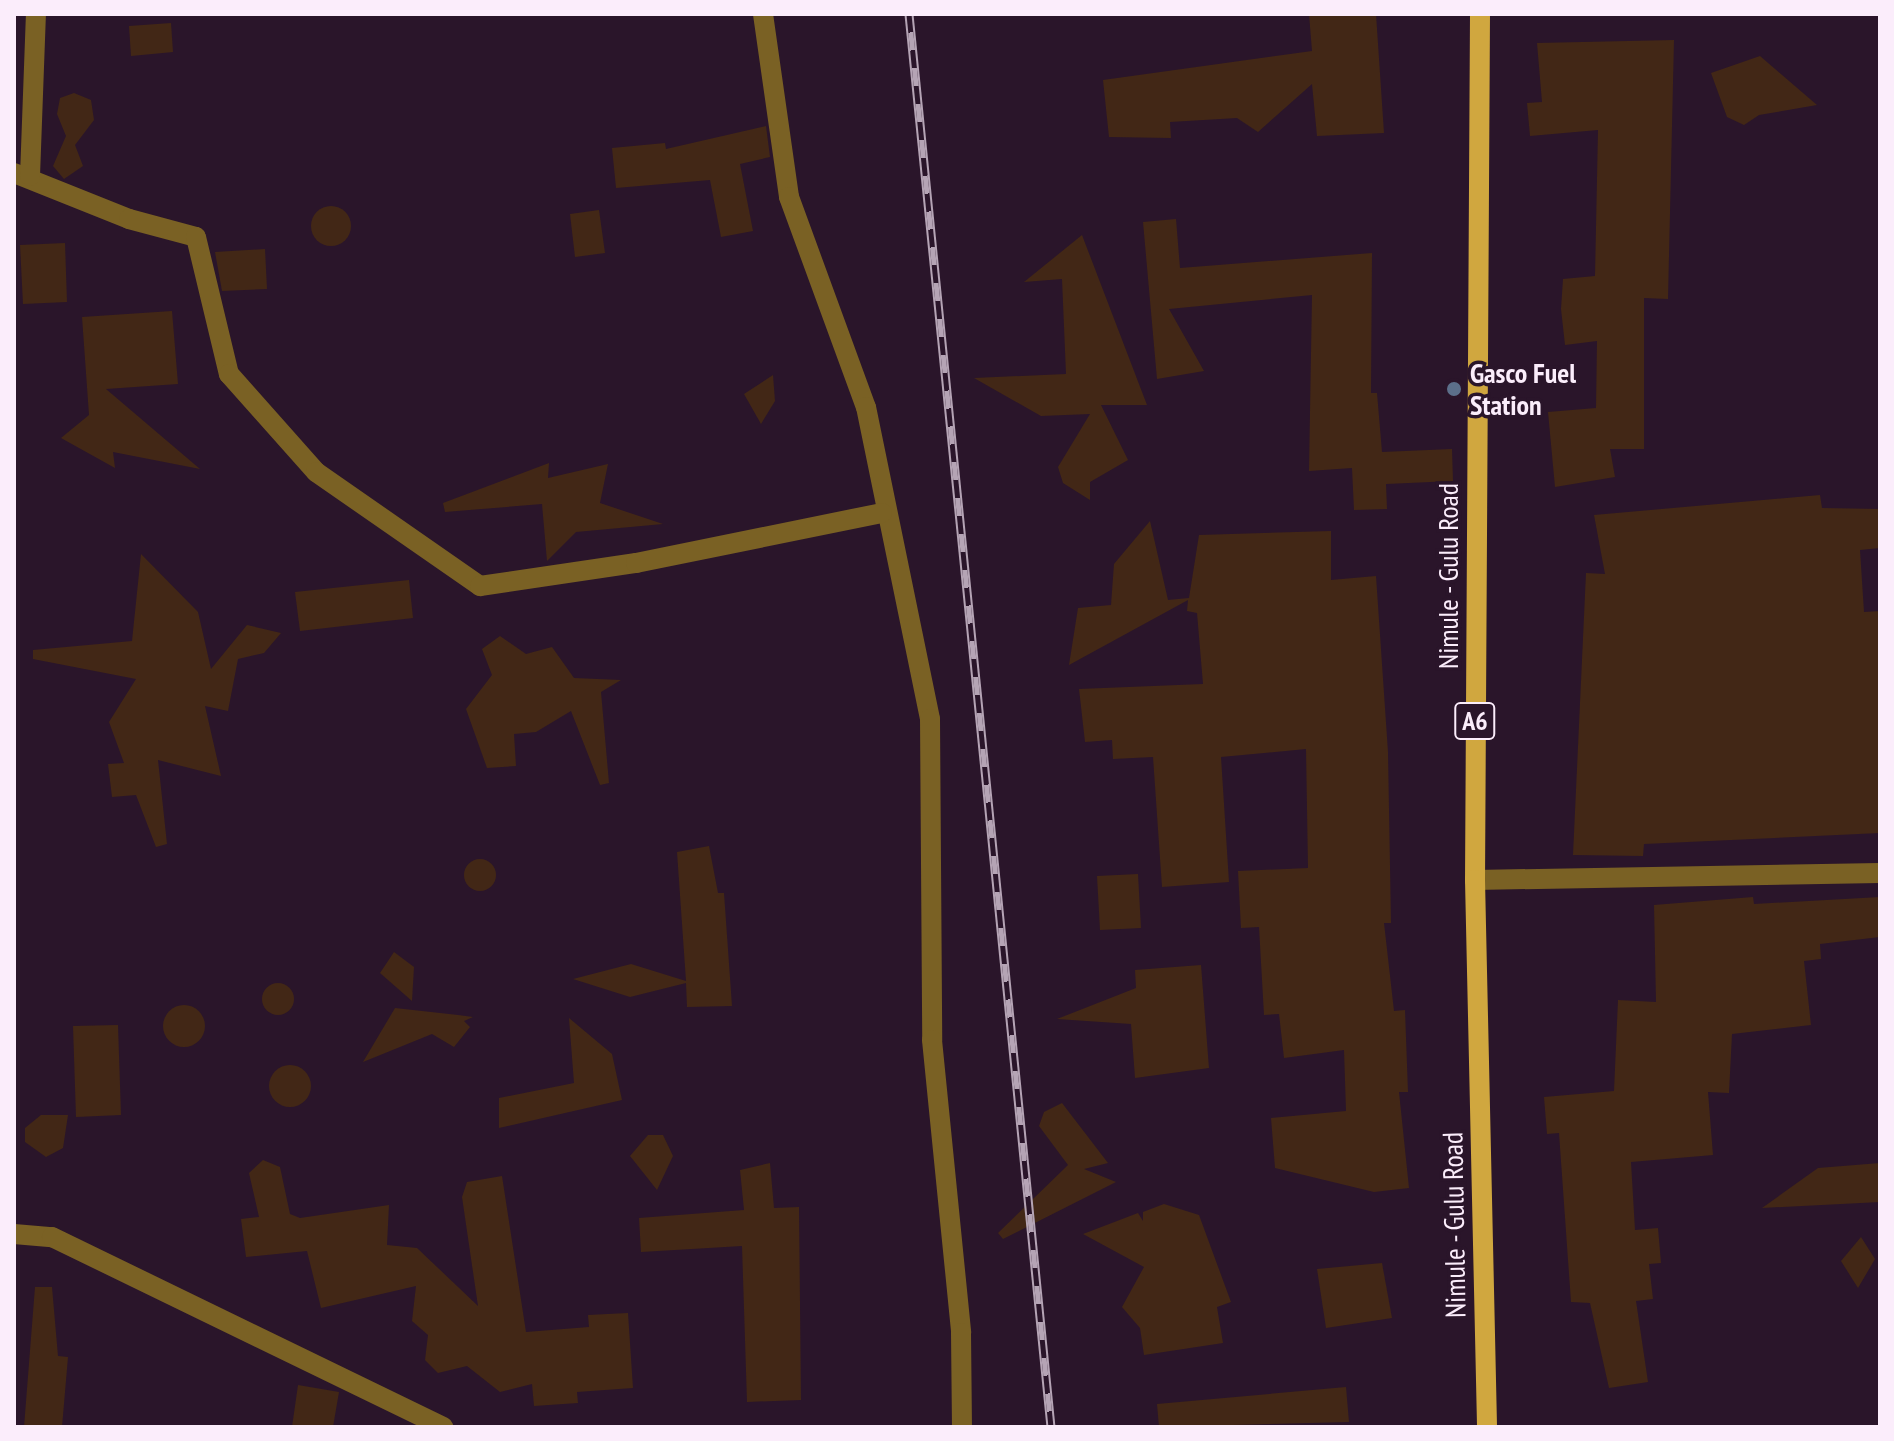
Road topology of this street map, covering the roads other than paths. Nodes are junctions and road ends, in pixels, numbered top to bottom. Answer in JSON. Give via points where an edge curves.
{"nodes":[{"id":1,"x":36,"y":14,"type":"edge"},
{"id":2,"x":763,"y":14,"type":"edge"},
{"id":3,"x":1480,"y":14,"type":"edge"},
{"id":4,"x":22,"y":174,"type":"edge"},
{"id":5,"x":882,"y":513,"type":"junction"},
{"id":6,"x":1880,"y":873,"type":"edge"},
{"id":7,"x":1475,"y":880,"type":"junction"},
{"id":8,"x":14,"y":1234,"type":"edge"},
{"id":9,"x":443,"y":1427,"type":"edge"},
{"id":10,"x":962,"y":1427,"type":"edge"},
{"id":11,"x":1487,"y":1427,"type":"edge"}],
"edges":[{"from":1,"to":4,"type":"street"},
{"from":2,"to":5,"type":"street","via":[[789,197],[866,407]]},
{"from":3,"to":7,"type":"main road","name":"Nimule - Gulu Road","number":"A6"},
{"from":4,"to":5,"type":"street","via":[[129,219],[196,237],[229,374],[316,472],[480,586],[636,563]]},
{"from":5,"to":10,"type":"street","via":[[913,618],[930,719],[932,1040],[961,1333]]},
{"from":6,"to":7,"type":"street"},
{"from":7,"to":11,"type":"main road","name":"Nimule - Gulu Road","number":"A6"},
{"from":8,"to":9,"type":"street","via":[[52,1237],[80,1249]]}]}
